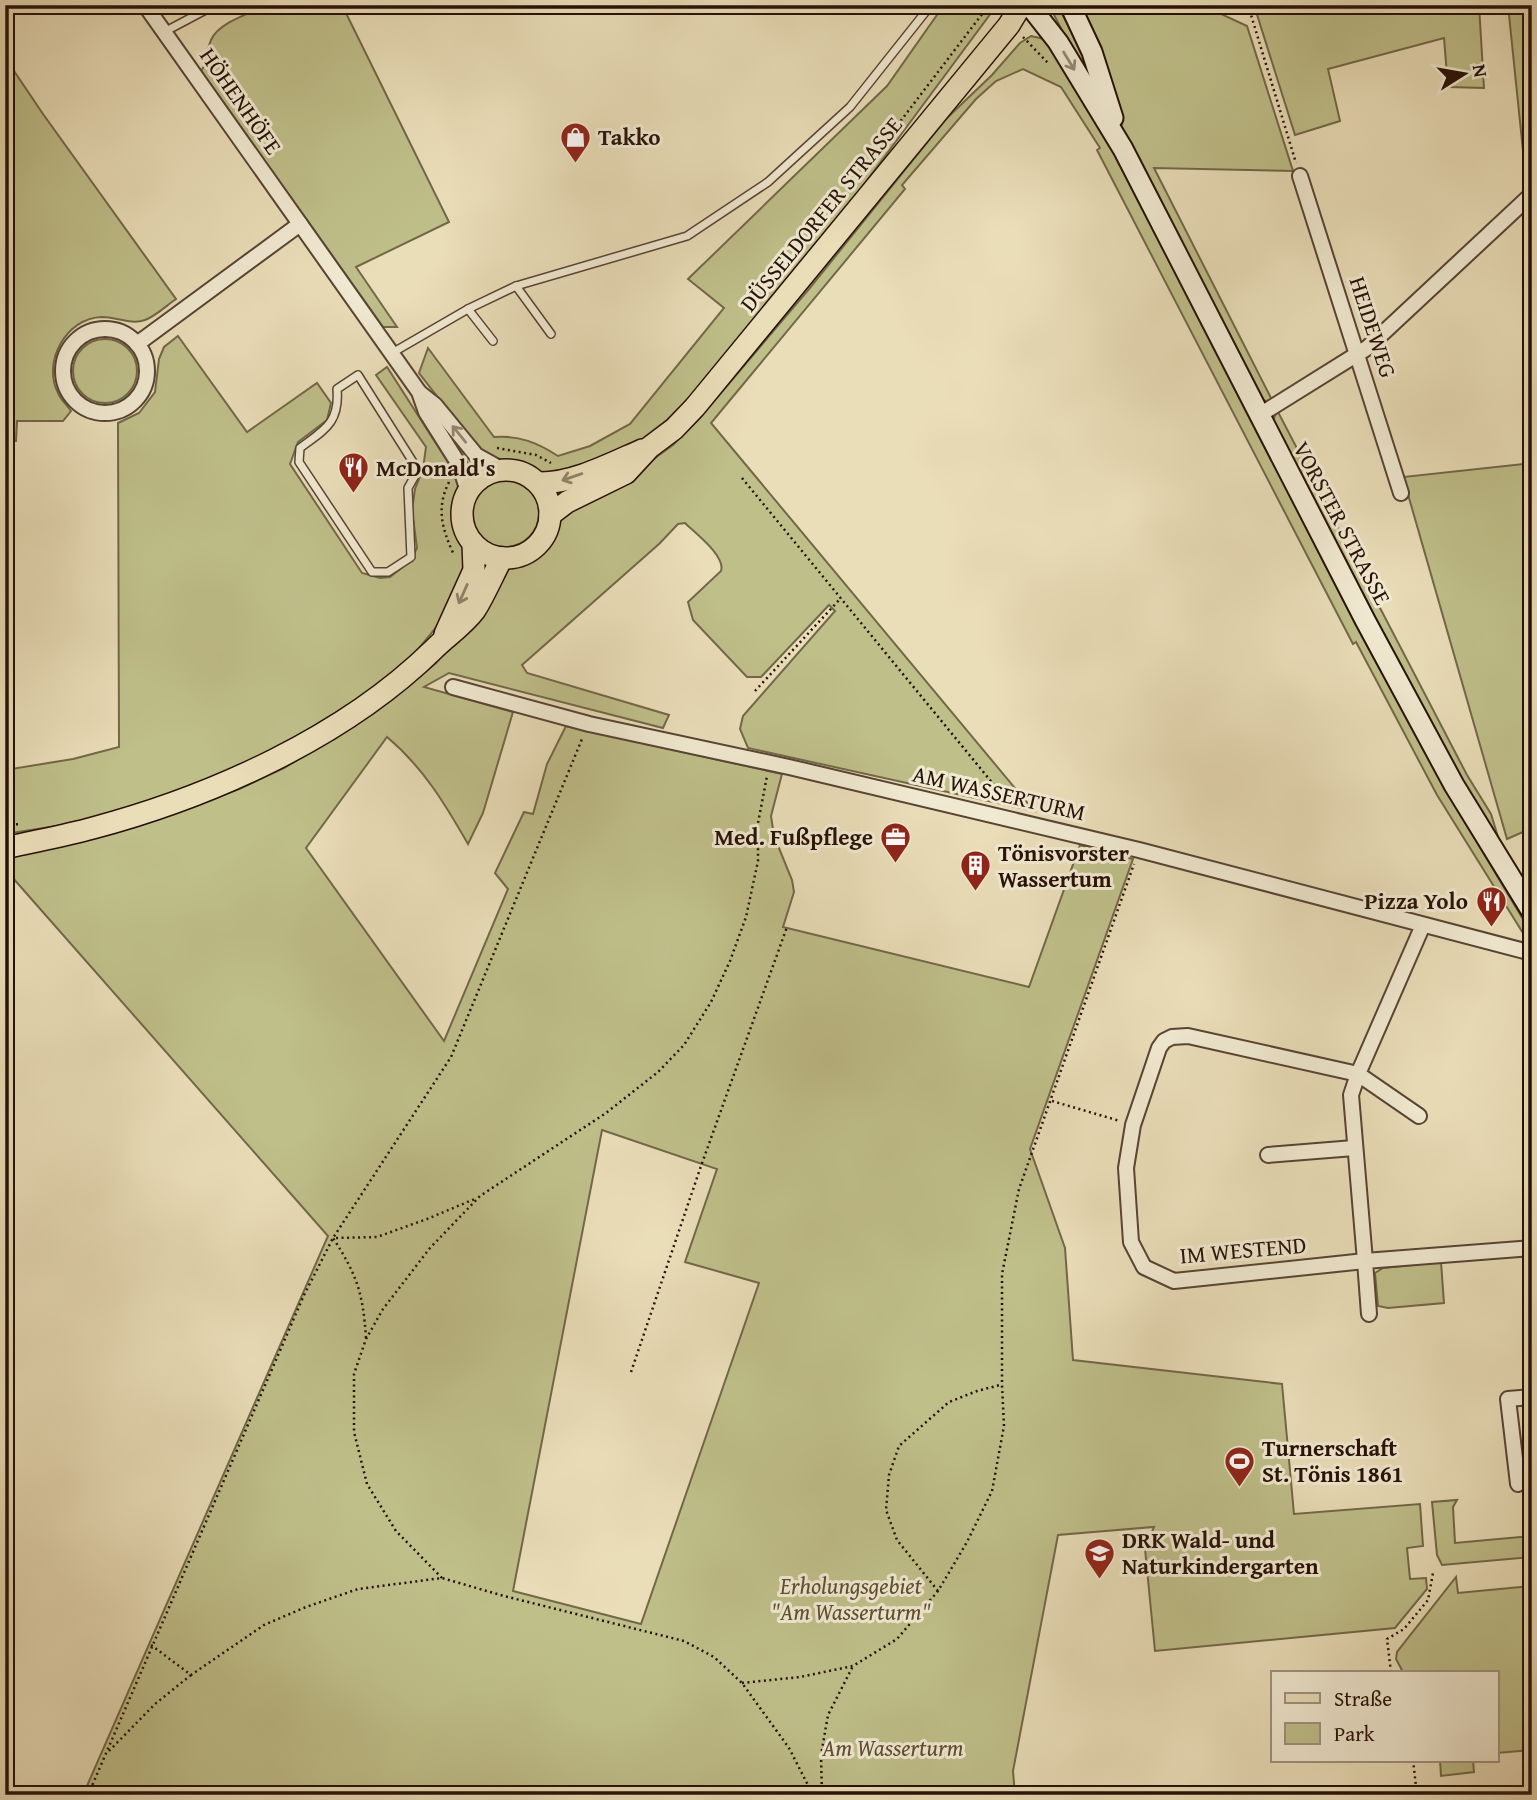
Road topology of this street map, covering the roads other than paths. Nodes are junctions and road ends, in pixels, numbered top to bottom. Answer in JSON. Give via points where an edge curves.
{"nodes":[{"id":1,"x":145,"y":5,"type":"edge"},
{"id":2,"x":215,"y":5,"type":"edge"},
{"id":3,"x":931,"y":5,"type":"edge"},
{"id":4,"x":1021,"y":5,"type":"edge"},
{"id":5,"x":1029,"y":5,"type":"edge"},
{"id":6,"x":1070,"y":5,"type":"edge"},
{"id":7,"x":164,"y":32,"type":"junction"},
{"id":8,"x":1123,"y":149,"type":"junction"},
{"id":9,"x":1300,"y":176,"type":"road end"},
{"id":10,"x":1532,"y":194,"type":"edge"},
{"id":11,"x":300,"y":224,"type":"junction"},
{"id":12,"x":516,"y":286,"type":"junction"},
{"id":13,"x":468,"y":309,"type":"junction"},
{"id":14,"x":551,"y":334,"type":"dead end"},
{"id":15,"x":493,"y":341,"type":"dead end"},
{"id":16,"x":137,"y":344,"type":"junction"},
{"id":17,"x":392,"y":353,"type":"junction"},
{"id":18,"x":1358,"y":355,"type":"junction"},
{"id":19,"x":358,"y":375,"type":"joint"},
{"id":20,"x":419,"y":392,"type":"junction"},
{"id":21,"x":1258,"y":415,"type":"junction"},
{"id":22,"x":650,"y":446,"type":"junction"},
{"id":23,"x":502,"y":470,"type":"junction"},
{"id":24,"x":538,"y":483,"type":"junction"},
{"id":25,"x":468,"y":492,"type":"junction"},
{"id":26,"x":1401,"y":493,"type":"dead end"},
{"id":27,"x":550,"y":514,"type":"junction"},
{"id":28,"x":473,"y":543,"type":"junction"},
{"id":29,"x":502,"y":558,"type":"junction"},
{"id":30,"x":441,"y":643,"type":"junction"},
{"id":31,"x":453,"y":687,"type":"dead end"},
{"id":32,"x":10,"y":845,"type":"edge"},
{"id":33,"x":1532,"y":912,"type":"edge"},
{"id":34,"x":1423,"y":925,"type":"junction"},
{"id":35,"x":1532,"y":953,"type":"edge"},
{"id":36,"x":1358,"y":1074,"type":"junction"},
{"id":37,"x":1419,"y":1116,"type":"dead end"},
{"id":38,"x":1354,"y":1148,"type":"junction"},
{"id":39,"x":1268,"y":1155,"type":"dead end"},
{"id":40,"x":1532,"y":1248,"type":"edge"},
{"id":41,"x":1365,"y":1261,"type":"junction"},
{"id":42,"x":1369,"y":1314,"type":"dead end"},
{"id":43,"x":1532,"y":1397,"type":"edge"},
{"id":44,"x":1518,"y":1483,"type":"dead end"}],
"edges":[{"from":1,"to":7,"type":"street","name":"HÖHENHÖFE"},
{"from":2,"to":7,"type":"lane"},
{"from":3,"to":12,"type":"lane","via":[[850,107],[768,182],[687,236]]},
{"from":4,"to":22,"type":"main road","name":"DÜSSELDORFER STRASSE","via":[[695,407]]},
{"from":5,"to":8,"type":"street","name":"VORSTER STRASSE","one_way":true,"via":[[1058,42]]},
{"from":6,"to":8,"type":"street","name":"VORSTER STRASSE","via":[[1093,52]]},
{"from":7,"to":11,"type":"street","name":"HÖHENHÖFE"},
{"from":8,"to":21,"type":"street","name":"VORSTER STRASSE"},
{"from":9,"to":18,"type":"street","name":"HEIDEWEG"},
{"from":10,"to":18,"type":"street"},
{"from":11,"to":16,"type":"street"},
{"from":11,"to":17,"type":"street","name":"HÖHENHÖFE"},
{"from":12,"to":13,"type":"lane"},
{"from":12,"to":14,"type":"lane"},
{"from":13,"to":15,"type":"lane"},
{"from":13,"to":17,"type":"lane"},
{"from":16,"to":16,"type":"street","via":[[127,335],[100,329],[76,340],[63,365],[68,391],[77,402],[101,413],[128,406],[145,384],[147,370]]},
{"from":17,"to":20,"type":"street","name":"HÖHENHÖFE"},
{"from":18,"to":21,"type":"street"},
{"from":18,"to":26,"type":"street","name":"HEIDEWEG"},
{"from":19,"to":19,"type":"lane","via":[[337,389],[338,405],[331,425],[300,448],[299,461],[372,572],[388,572],[411,557],[408,488],[418,470]]},
{"from":23,"to":20,"type":"street","name":"HÖHENHÖFE","one_way":true,"via":[[475,455]]},
{"from":20,"to":25,"type":"street","name":"HÖHENHÖFE","via":[[426,412],[460,466]]},
{"from":21,"to":33,"type":"street","name":"VORSTER STRASSE","via":[[1454,785]]},
{"from":22,"to":24,"type":"main road","name":"DÜSSELDORFER STRASSE","one_way":true,"via":[[553,483]]},
{"from":22,"to":27,"type":"main road","name":"DÜSSELDORFER STRASSE","via":[[626,473]]},
{"from":23,"to":24,"type":"main road","via":[[527,475]]},
{"from":23,"to":25,"type":"main road","via":[[489,473]]},
{"from":24,"to":27,"type":"main road"},
{"from":25,"to":28,"type":"main road","via":[[462,518]]},
{"from":27,"to":29,"type":"main road","via":[[540,542],[516,557]]},
{"from":28,"to":29,"type":"main road"},
{"from":28,"to":30,"type":"main road","one_way":true,"via":[[474,570]]},
{"from":29,"to":30,"type":"main road","via":[[475,609]]},
{"from":30,"to":32,"type":"main road","via":[[380,696],[263,766],[95,828]]},
{"from":31,"to":34,"type":"street","name":"AM WASSERTURM","via":[[589,724],[1139,850]]},
{"from":34,"to":35,"type":"street","name":"AM WASSERTURM"},
{"from":34,"to":36,"type":"street"},
{"from":36,"to":37,"type":"street","name":"IM WESTEND"},
{"from":36,"to":38,"type":"street","via":[[1351,1094]]},
{"from":36,"to":41,"type":"street","name":"IM WESTEND","via":[[1180,1035],[1164,1041],[1133,1125],[1126,1168],[1131,1242],[1144,1267],[1174,1281]]},
{"from":38,"to":39,"type":"street"},
{"from":38,"to":41,"type":"street"},
{"from":40,"to":41,"type":"street","name":"IM WESTEND"},
{"from":41,"to":42,"type":"street"},
{"from":43,"to":44,"type":"street","via":[[1508,1399]]}]}
